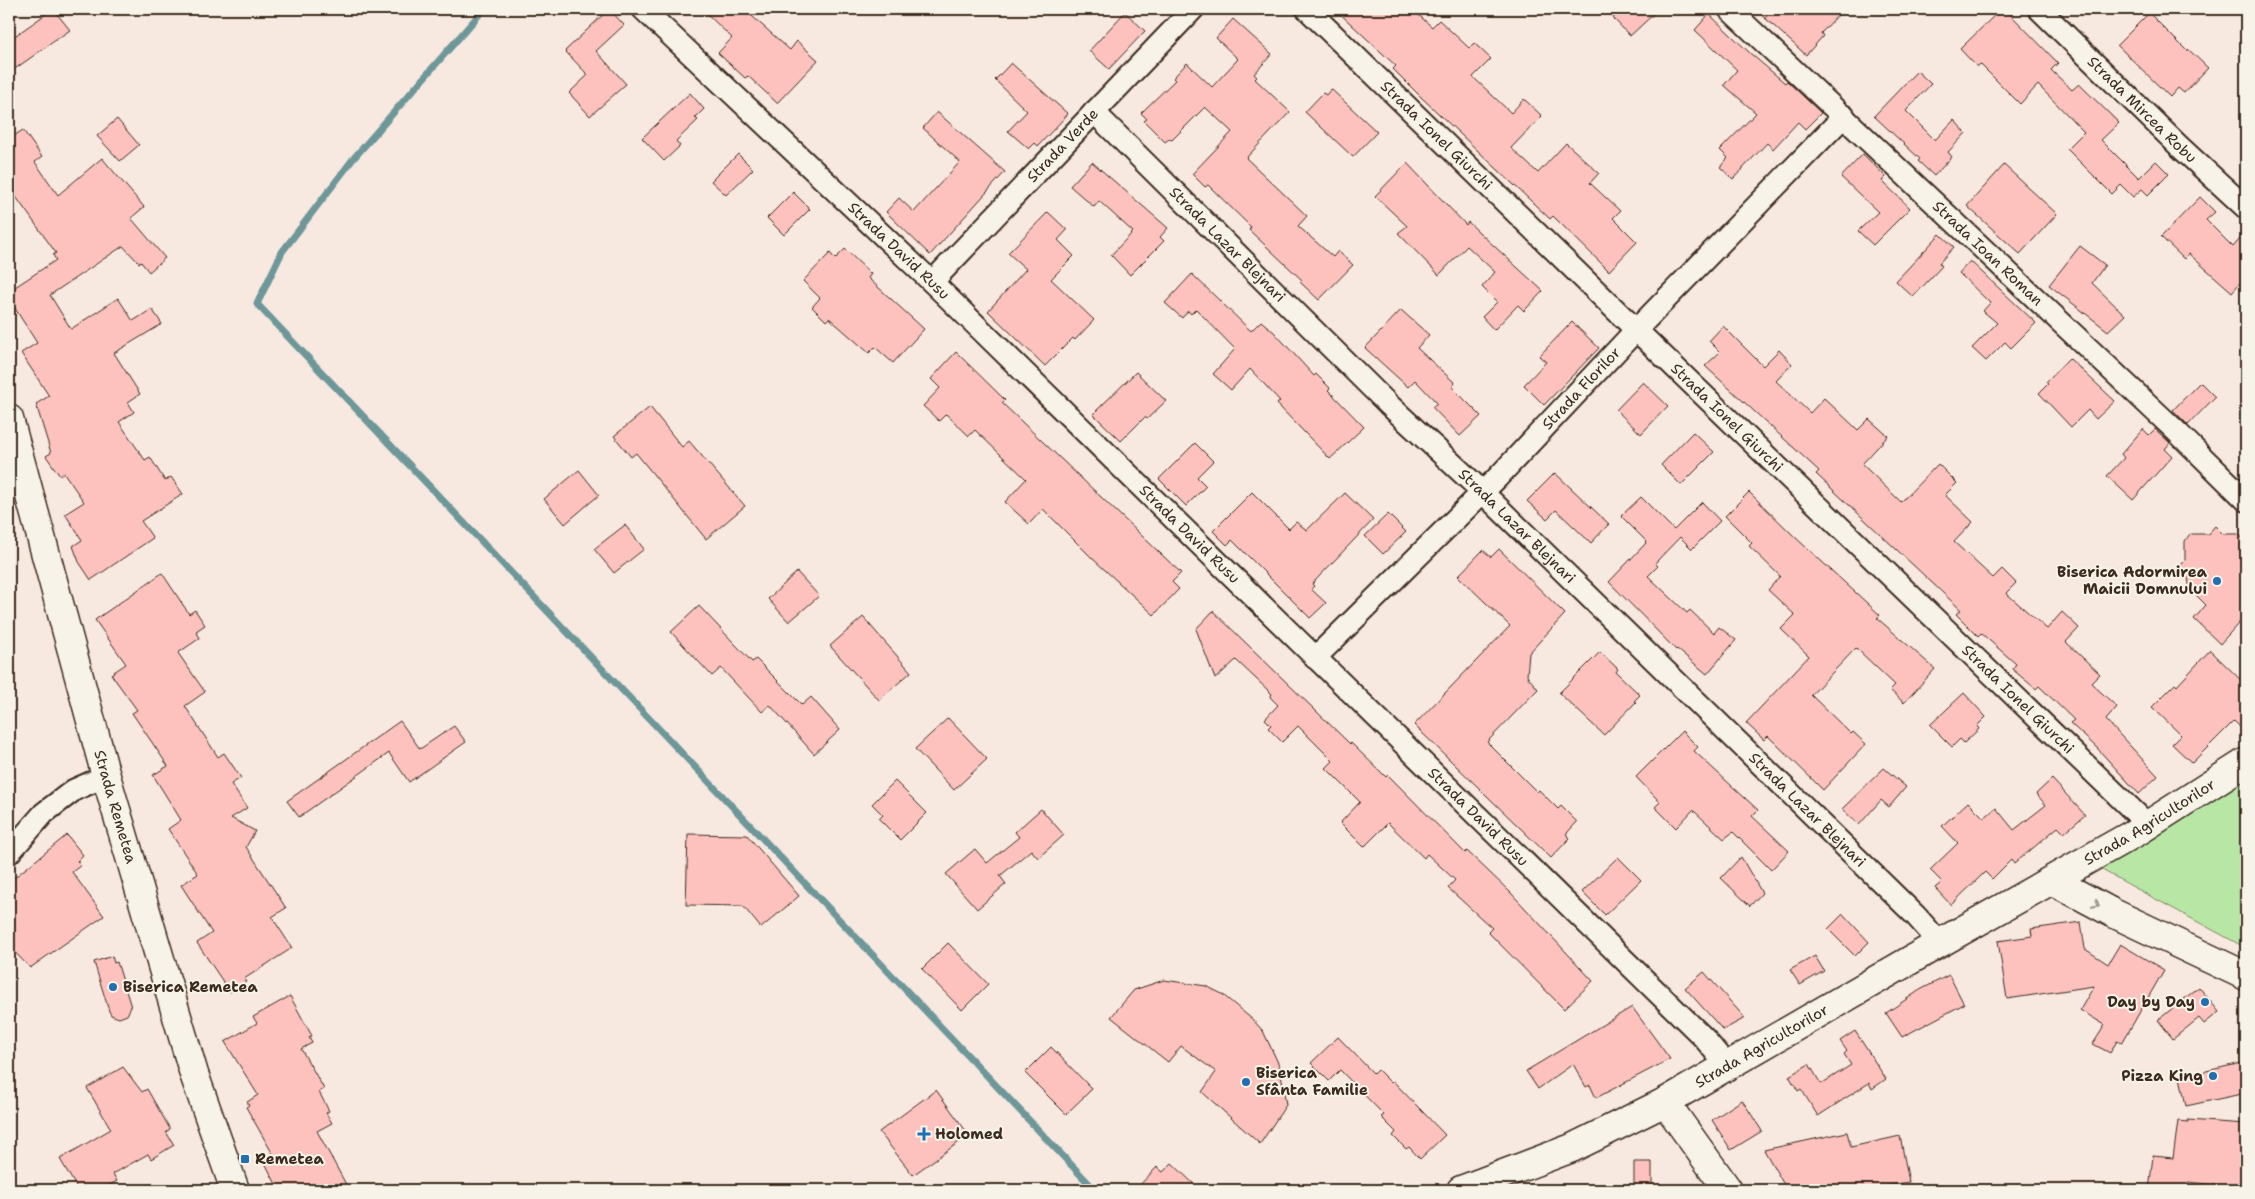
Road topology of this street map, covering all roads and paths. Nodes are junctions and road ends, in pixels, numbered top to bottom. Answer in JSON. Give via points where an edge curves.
{"nodes":[{"id":1,"x":643,"y":9,"type":"edge"},
{"id":2,"x":1193,"y":9,"type":"edge"},
{"id":3,"x":1307,"y":9,"type":"edge"},
{"id":4,"x":1729,"y":9,"type":"edge"},
{"id":5,"x":2039,"y":9,"type":"edge"},
{"id":6,"x":1094,"y":112,"type":"junction"},
{"id":7,"x":1844,"y":116,"type":"junction"},
{"id":8,"x":2246,"y":208,"type":"edge"},
{"id":9,"x":932,"y":282,"type":"junction"},
{"id":10,"x":1636,"y":330,"type":"junction"},
{"id":11,"x":9,"y":419,"type":"edge"},
{"id":12,"x":1481,"y":492,"type":"junction"},
{"id":13,"x":2246,"y":500,"type":"edge"},
{"id":14,"x":1315,"y":658,"type":"junction"},
{"id":15,"x":2246,"y":762,"type":"edge"},
{"id":16,"x":106,"y":776,"type":"junction"},
{"id":17,"x":2148,"y":825,"type":"junction"},
{"id":18,"x":9,"y":853,"type":"edge"},
{"id":19,"x":2053,"y":881,"type":"junction"},
{"id":20,"x":1940,"y":943,"type":"junction"},
{"id":21,"x":2246,"y":976,"type":"edge"},
{"id":22,"x":1728,"y":1067,"type":"junction"},
{"id":23,"x":1665,"y":1102,"type":"junction"},
{"id":24,"x":235,"y":1190,"type":"edge"},
{"id":25,"x":1461,"y":1190,"type":"edge"},
{"id":26,"x":1728,"y":1190,"type":"edge"}],
"edges":[{"from":1,"to":9,"type":"street","name":"Strada David Rusu"},
{"from":2,"to":6,"type":"street","name":"Strada Verde"},
{"from":3,"to":10,"type":"street","name":"Strada Ionel Giurchi"},
{"from":4,"to":7,"type":"street","name":"Strada Ioan Roman"},
{"from":5,"to":8,"type":"street","name":"Strada Mircea Robu"},
{"from":6,"to":9,"type":"street","name":"Strada Verde"},
{"from":6,"to":12,"type":"street","name":"Strada Lazar Blejnari"},
{"from":7,"to":10,"type":"street","name":"Strada Florilor"},
{"from":7,"to":13,"type":"street","name":"Strada Ioan Roman"},
{"from":9,"to":14,"type":"street","name":"Strada David Rusu"},
{"from":10,"to":12,"type":"street","name":"Strada Florilor"},
{"from":10,"to":17,"type":"street","name":"Strada Ionel Giurchi"},
{"from":11,"to":16,"type":"street","name":"Strada Remetea"},
{"from":12,"to":14,"type":"street","name":"Strada Florilor"},
{"from":12,"to":20,"type":"street","name":"Strada Lazar Blejnari"},
{"from":14,"to":22,"type":"street","name":"Strada David Rusu","via":[[1710,1044]]},
{"from":15,"to":17,"type":"street","name":"Strada Agricultorilor"},
{"from":16,"to":18,"type":"street","via":[[74,790],[44,813]]},
{"from":16,"to":24,"type":"street","name":"Strada Remetea","via":[[194,1074]]},
{"from":17,"to":19,"type":"street","name":"Strada Agricultorilor"},
{"from":19,"to":20,"type":"street","name":"Strada Agricultorilor"},
{"from":19,"to":21,"type":"street","one_way":true},
{"from":20,"to":22,"type":"street","name":"Strada Agricultorilor"},
{"from":22,"to":23,"type":"street","name":"Strada Agricultorilor"},
{"from":23,"to":25,"type":"street","name":"Strada Agricultorilor","via":[[1572,1148]]},
{"from":23,"to":26,"type":"street"}]}
